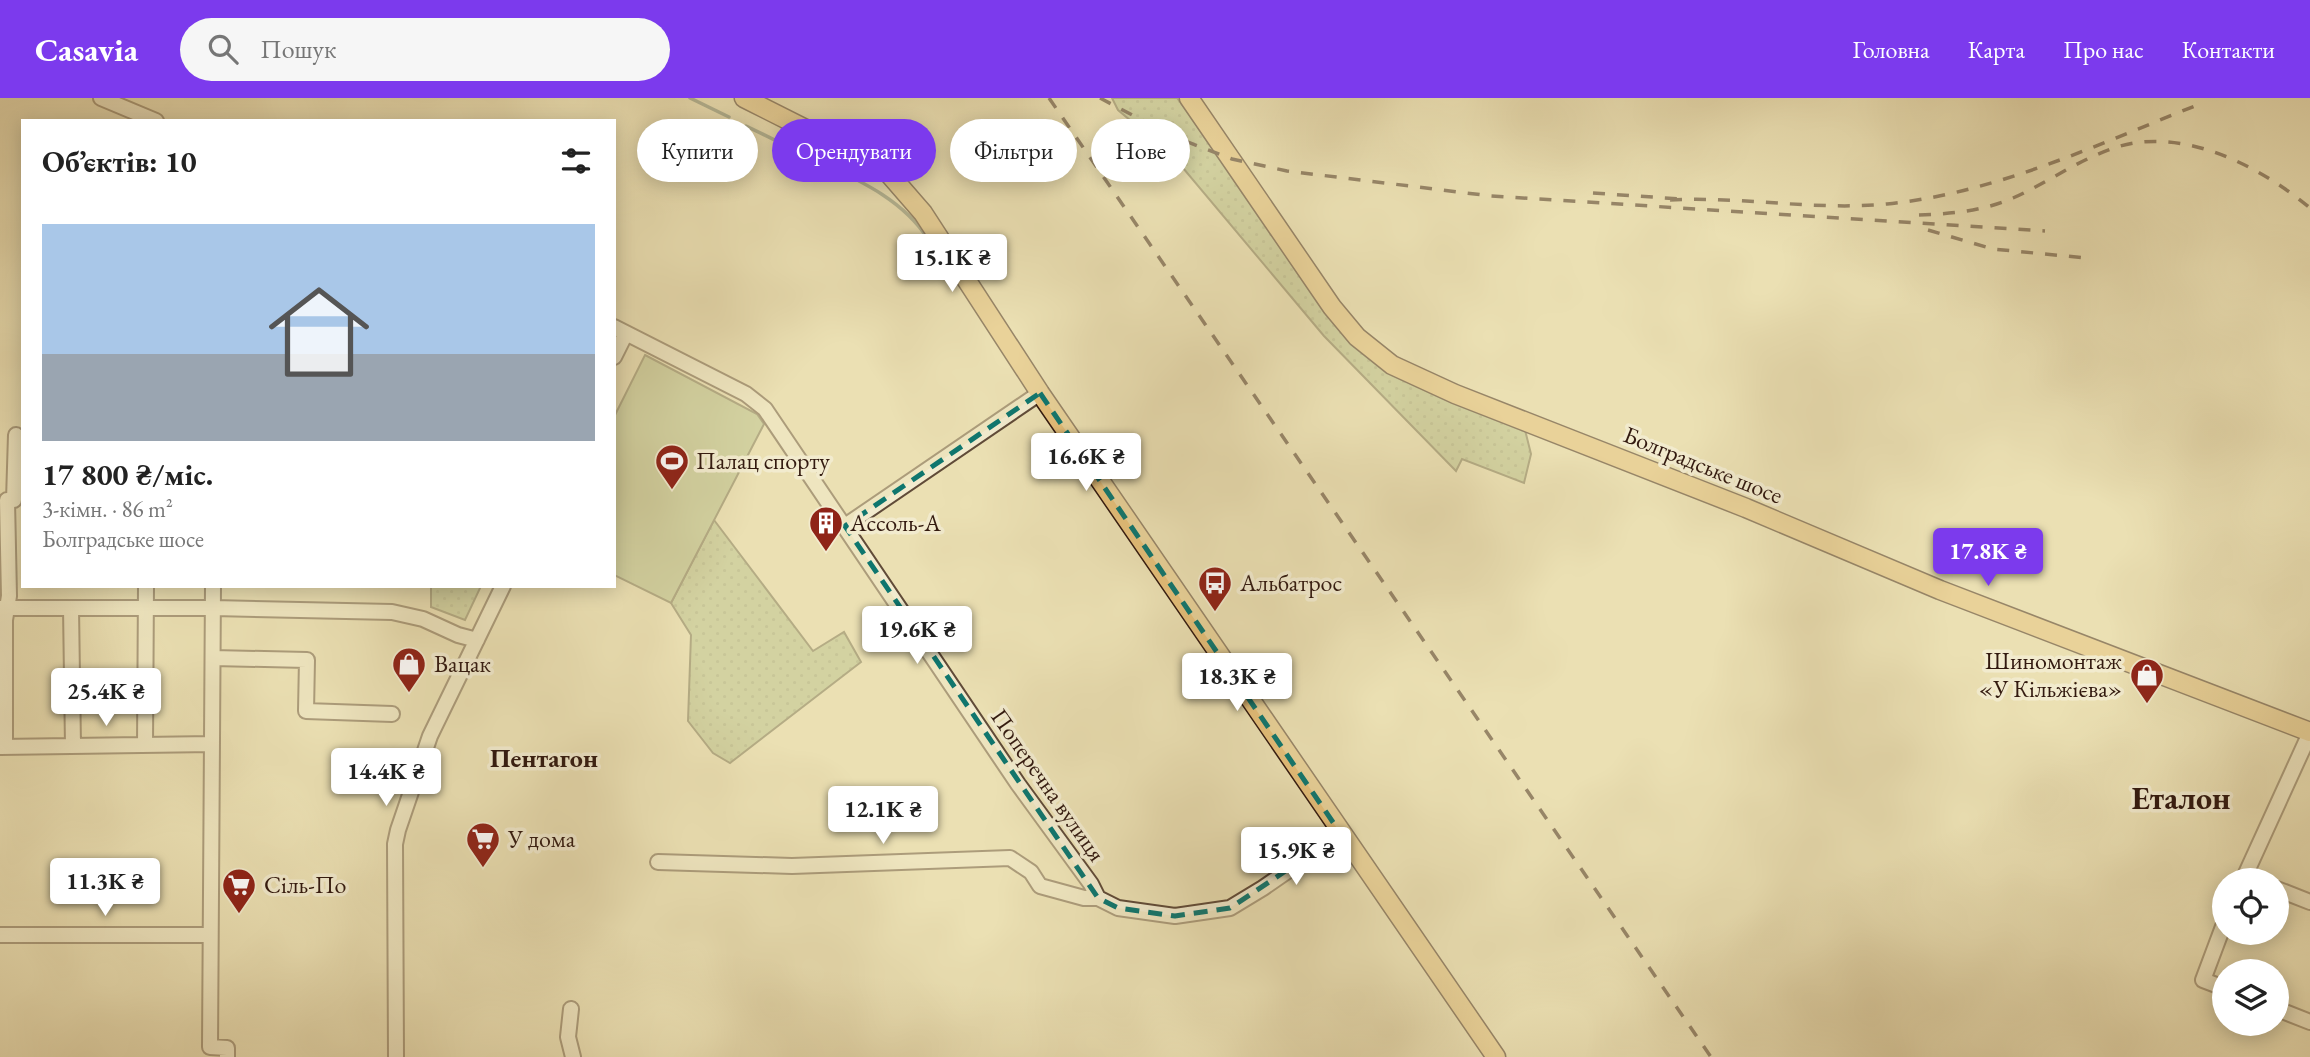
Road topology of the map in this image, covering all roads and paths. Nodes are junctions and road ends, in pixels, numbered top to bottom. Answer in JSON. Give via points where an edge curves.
{"nodes":[{"id":1,"x":101,"y":98,"type":"edge"},
{"id":2,"x":744,"y":98,"type":"edge"},
{"id":3,"x":1189,"y":98,"type":"edge"},
{"id":4,"x":151,"y":119,"type":"edge"},
{"id":5,"x":620,"y":330,"type":"edge"},
{"id":6,"x":616,"y":348,"type":"edge"},
{"id":7,"x":1040,"y":393,"type":"junction"},
{"id":8,"x":16,"y":435,"type":"dead end"},
{"id":9,"x":845,"y":526,"type":"junction"},
{"id":10,"x":145,"y":588,"type":"edge"},
{"id":11,"x":213,"y":588,"type":"edge"},
{"id":12,"x":502,"y":588,"type":"edge"},
{"id":13,"x":4,"y":608,"type":"edge"},
{"id":14,"x":71,"y":608,"type":"junction"},
{"id":15,"x":145,"y":608,"type":"junction"},
{"id":16,"x":214,"y":608,"type":"junction"},
{"id":17,"x":477,"y":640,"type":"junction"},
{"id":18,"x":213,"y":658,"type":"junction"},
{"id":19,"x":391,"y":714,"type":"dead end"},
{"id":20,"x":2310,"y":732,"type":"edge"},
{"id":21,"x":212,"y":744,"type":"junction"},
{"id":22,"x":145,"y":745,"type":"junction"},
{"id":23,"x":73,"y":746,"type":"junction"},
{"id":24,"x":2,"y":747,"type":"edge"},
{"id":25,"x":1341,"y":834,"type":"junction"},
{"id":26,"x":658,"y":862,"type":"dead end"},
{"id":27,"x":2253,"y":868,"type":"edge"},
{"id":28,"x":2289,"y":894,"type":"edge"},
{"id":29,"x":1098,"y":898,"type":"junction"},
{"id":30,"x":2310,"y":902,"type":"edge"},
{"id":31,"x":0,"y":935,"type":"edge"},
{"id":32,"x":210,"y":936,"type":"junction"},
{"id":33,"x":2216,"y":945,"type":"edge"},
{"id":34,"x":2212,"y":983,"type":"edge"},
{"id":35,"x":571,"y":1009,"type":"dead end"},
{"id":36,"x":2289,"y":1014,"type":"edge"},
{"id":37,"x":2310,"y":1022,"type":"edge"},
{"id":38,"x":227,"y":1057,"type":"edge"},
{"id":39,"x":396,"y":1057,"type":"edge"},
{"id":40,"x":573,"y":1057,"type":"edge"},
{"id":41,"x":1496,"y":1057,"type":"edge"}],
"edges":[{"from":1,"to":4,"type":"street"},
{"from":2,"to":7,"type":"main road","via":[[890,176],[923,213]]},
{"from":3,"to":20,"type":"main road","name":"Болградське шосе","via":[[1332,307],[1357,337],[1392,365],[1940,590]]},
{"from":5,"to":6,"type":"street"},
{"from":5,"to":9,"type":"street","name":"Поперечна вулиця","via":[[746,394],[765,409]]},
{"from":7,"to":9,"type":"street"},
{"from":7,"to":25,"type":"main road"},
{"from":8,"to":13,"type":"street","via":[[14,500],[7,500]]},
{"from":9,"to":29,"type":"street","name":"Поперечна вулиця"},
{"from":10,"to":15,"type":"street"},
{"from":11,"to":16,"type":"street"},
{"from":12,"to":17,"type":"street"},
{"from":13,"to":14,"type":"street"},
{"from":13,"to":24,"type":"street"},
{"from":14,"to":15,"type":"street"},
{"from":14,"to":23,"type":"street"},
{"from":15,"to":16,"type":"street"},
{"from":15,"to":22,"type":"street"},
{"from":16,"to":17,"type":"street","via":[[392,612]]},
{"from":16,"to":18,"type":"street"},
{"from":17,"to":39,"type":"street","via":[[430,736],[395,844]]},
{"from":18,"to":19,"type":"street","via":[[307,660],[306,711]]},
{"from":18,"to":21,"type":"street"},
{"from":20,"to":27,"type":"street"},
{"from":21,"to":22,"type":"street"},
{"from":21,"to":32,"type":"street"},
{"from":22,"to":23,"type":"street"},
{"from":23,"to":24,"type":"street"},
{"from":25,"to":29,"type":"street","name":"Поперечна вулиця","via":[[1230,908],[1175,916],[1118,908]]},
{"from":25,"to":41,"type":"main road"},
{"from":26,"to":29,"type":"street","via":[[792,866],[1010,858],[1031,872],[1040,886]]},
{"from":28,"to":30,"type":"street"},
{"from":31,"to":32,"type":"street"},
{"from":32,"to":38,"type":"street","via":[[210,1047],[227,1048]]},
{"from":33,"to":34,"type":"street","via":[[2203,980]]},
{"from":35,"to":40,"type":"street","via":[[568,1037]]},
{"from":36,"to":37,"type":"street"}]}
